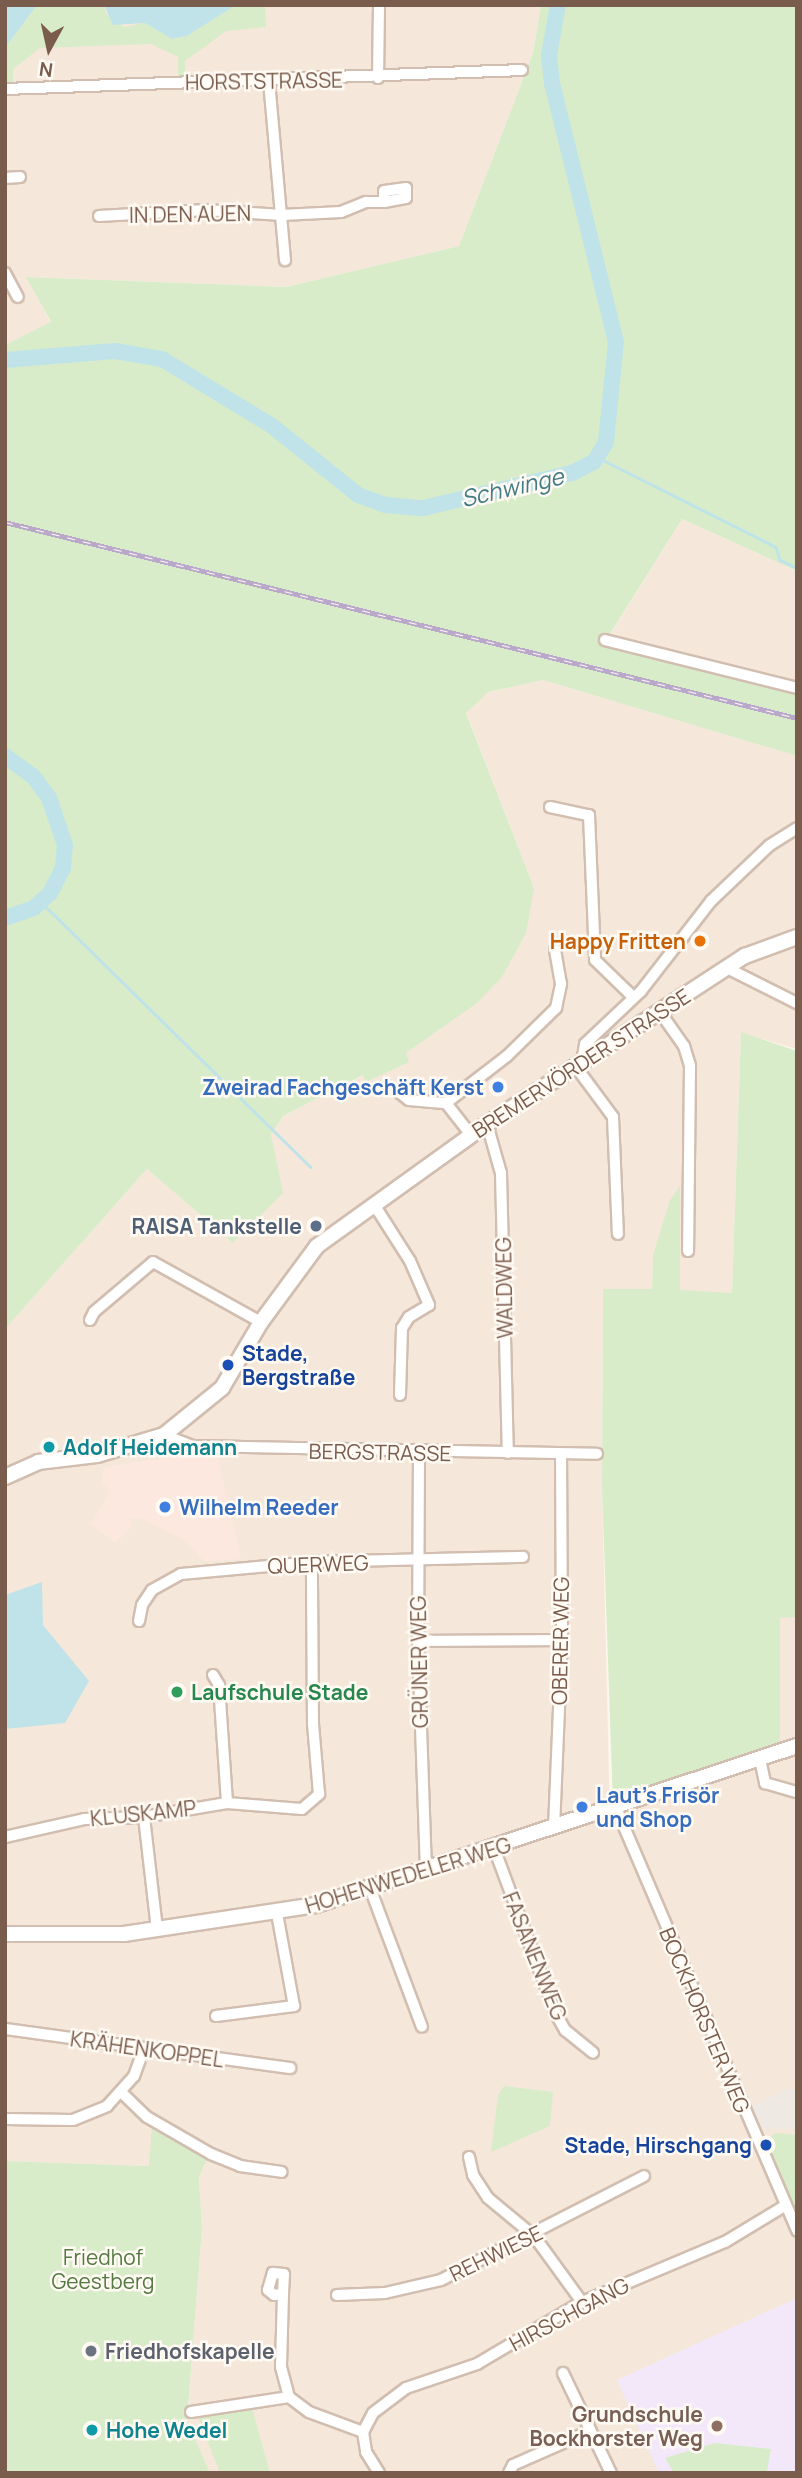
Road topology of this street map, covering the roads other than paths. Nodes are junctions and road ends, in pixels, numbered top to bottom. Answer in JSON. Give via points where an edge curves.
{"nodes":[{"id":1,"x":379,"y":5,"type":"edge"},
{"id":2,"x":522,"y":69,"type":"dead end"},
{"id":3,"x":378,"y":78,"type":"junction"},
{"id":4,"x":269,"y":82,"type":"junction"},
{"id":5,"x":5,"y":89,"type":"edge"},
{"id":6,"x":20,"y":177,"type":"dead end"},
{"id":7,"x":5,"y":178,"type":"edge"},
{"id":8,"x":384,"y":202,"type":"dead end"},
{"id":9,"x":282,"y":215,"type":"junction"},
{"id":10,"x":99,"y":216,"type":"dead end"},
{"id":11,"x":285,"y":260,"type":"dead end"},
{"id":12,"x":5,"y":273,"type":"edge"},
{"id":13,"x":18,"y":297,"type":"dead end"},
{"id":14,"x":605,"y":640,"type":"dead end"},
{"id":15,"x":797,"y":688,"type":"edge"},
{"id":16,"x":550,"y":807,"type":"dead end"},
{"id":17,"x":797,"y":828,"type":"edge"},
{"id":18,"x":797,"y":937,"type":"edge"},
{"id":19,"x":555,"y":950,"type":"dead end"},
{"id":20,"x":727,"y":968,"type":"junction"},
{"id":21,"x":633,"y":997,"type":"junction"},
{"id":22,"x":797,"y":1003,"type":"edge"},
{"id":23,"x":660,"y":1012,"type":"junction"},
{"id":24,"x":579,"y":1066,"type":"junction"},
{"id":25,"x":400,"y":1093,"type":"dead end"},
{"id":26,"x":446,"y":1103,"type":"junction"},
{"id":27,"x":487,"y":1124,"type":"junction"},
{"id":28,"x":471,"y":1135,"type":"junction"},
{"id":29,"x":374,"y":1206,"type":"junction"},
{"id":30,"x":618,"y":1234,"type":"dead end"},
{"id":31,"x":688,"y":1251,"type":"dead end"},
{"id":32,"x":90,"y":1320,"type":"dead end"},
{"id":33,"x":261,"y":1322,"type":"junction"},
{"id":34,"x":400,"y":1395,"type":"dead end"},
{"id":35,"x":164,"y":1436,"type":"junction"},
{"id":36,"x":508,"y":1453,"type":"junction"},
{"id":37,"x":419,"y":1454,"type":"junction"},
{"id":38,"x":561,"y":1454,"type":"junction"},
{"id":39,"x":597,"y":1454,"type":"dead end"},
{"id":40,"x":5,"y":1477,"type":"edge"},
{"id":41,"x":523,"y":1557,"type":"dead end"},
{"id":42,"x":312,"y":1562,"type":"junction"},
{"id":43,"x":417,"y":1562,"type":"junction"},
{"id":44,"x":139,"y":1621,"type":"dead end"},
{"id":45,"x":562,"y":1640,"type":"junction"},
{"id":46,"x":418,"y":1641,"type":"junction"},
{"id":47,"x":213,"y":1675,"type":"dead end"},
{"id":48,"x":797,"y":1746,"type":"edge"},
{"id":49,"x":760,"y":1759,"type":"junction"},
{"id":50,"x":797,"y":1792,"type":"edge"},
{"id":51,"x":227,"y":1803,"type":"junction"},
{"id":52,"x":616,"y":1808,"type":"junction"},
{"id":53,"x":145,"y":1818,"type":"junction"},
{"id":54,"x":554,"y":1828,"type":"junction"},
{"id":55,"x":5,"y":1837,"type":"edge"},
{"id":56,"x":494,"y":1849,"type":"junction"},
{"id":57,"x":426,"y":1870,"type":"junction"},
{"id":58,"x":370,"y":1888,"type":"junction"},
{"id":59,"x":277,"y":1913,"type":"junction"},
{"id":60,"x":157,"y":1930,"type":"junction"},
{"id":61,"x":5,"y":1934,"type":"edge"},
{"id":62,"x":216,"y":2016,"type":"dead end"},
{"id":63,"x":422,"y":2027,"type":"dead end"},
{"id":64,"x":5,"y":2029,"type":"edge"},
{"id":65,"x":144,"y":2049,"type":"junction"},
{"id":66,"x":593,"y":2053,"type":"dead end"},
{"id":67,"x":290,"y":2068,"type":"dead end"},
{"id":68,"x":121,"y":2092,"type":"junction"},
{"id":69,"x":5,"y":2119,"type":"edge"},
{"id":70,"x":469,"y":2157,"type":"dead end"},
{"id":71,"x":282,"y":2172,"type":"dead end"},
{"id":72,"x":643,"y":2176,"type":"dead end"},
{"id":73,"x":786,"y":2205,"type":"junction"},
{"id":74,"x":797,"y":2231,"type":"edge"},
{"id":75,"x":534,"y":2236,"type":"junction"},
{"id":76,"x":283,"y":2294,"type":"dead end"},
{"id":77,"x":337,"y":2295,"type":"dead end"},
{"id":78,"x":582,"y":2302,"type":"junction"},
{"id":79,"x":563,"y":2373,"type":"dead end"},
{"id":80,"x":289,"y":2397,"type":"junction"},
{"id":81,"x":191,"y":2412,"type":"dead end"},
{"id":82,"x":590,"y":2431,"type":"junction"},
{"id":83,"x":363,"y":2432,"type":"junction"},
{"id":84,"x":379,"y":2473,"type":"edge"},
{"id":85,"x":509,"y":2473,"type":"edge"},
{"id":86,"x":611,"y":2473,"type":"edge"}],
"edges":[{"from":1,"to":3,"type":"street"},
{"from":2,"to":3,"type":"street","name":"HORSTSTRASSE"},
{"from":3,"to":4,"type":"street","name":"HORSTSTRASSE"},
{"from":4,"to":5,"type":"street","name":"HORSTSTRASSE"},
{"from":4,"to":9,"type":"street","name":"IN DEN AUEN"},
{"from":6,"to":7,"type":"street"},
{"from":8,"to":9,"type":"street","name":"IN DEN AUEN","via":[[341,212]]},
{"from":9,"to":10,"type":"street","name":"IN DEN AUEN","via":[[206,210]]},
{"from":9,"to":11,"type":"street","name":"IN DEN AUEN"},
{"from":12,"to":13,"type":"street"},
{"from":14,"to":15,"type":"street"},
{"from":16,"to":21,"type":"street","via":[[589,815],[596,960]]},
{"from":17,"to":21,"type":"street","via":[[770,845],[711,901]]},
{"from":18,"to":20,"type":"main road","name":"BREMERVÖRDER STRASSE"},
{"from":19,"to":26,"type":"street","via":[[561,984],[555,1008],[507,1056]]},
{"from":20,"to":22,"type":"street"},
{"from":20,"to":23,"type":"main road","name":"BREMERVÖRDER STRASSE"},
{"from":21,"to":24,"type":"street","via":[[585,1044]]},
{"from":23,"to":24,"type":"main road","name":"BREMERVÖRDER STRASSE"},
{"from":23,"to":31,"type":"street","via":[[684,1046],[690,1066]]},
{"from":24,"to":27,"type":"main road","name":"BREMERVÖRDER STRASSE"},
{"from":24,"to":30,"type":"street","via":[[613,1117]]},
{"from":25,"to":26,"type":"street","via":[[410,1100]]},
{"from":26,"to":28,"type":"street"},
{"from":27,"to":28,"type":"main road","name":"BREMERVÖRDER STRASSE"},
{"from":27,"to":36,"type":"street","name":"WALDWEG","via":[[501,1173]]},
{"from":28,"to":29,"type":"main road","name":"BREMERVÖRDER STRASSE"},
{"from":29,"to":33,"type":"main road","name":"BREMERVÖRDER STRASSE","via":[[317,1246]]},
{"from":29,"to":34,"type":"street","via":[[410,1261],[429,1305],[409,1317],[402,1328]]},
{"from":32,"to":33,"type":"street","via":[[93,1311],[153,1262]]},
{"from":33,"to":35,"type":"main road","name":"BREMERVÖRDER STRASSE","via":[[222,1388]]},
{"from":35,"to":37,"type":"street","name":"BERGSTRASSE","via":[[193,1446]]},
{"from":35,"to":40,"type":"main road","name":"BREMERVÖRDER STRASSE","via":[[97,1455],[38,1462]]},
{"from":36,"to":37,"type":"street","name":"BERGSTRASSE"},
{"from":36,"to":38,"type":"street","name":"BERGSTRASSE"},
{"from":37,"to":43,"type":"street","name":"GRÜNER WEG"},
{"from":38,"to":39,"type":"street","name":"BERGSTRASSE"},
{"from":38,"to":45,"type":"street","name":"OBERER WEG"},
{"from":41,"to":43,"type":"street","name":"QUERWEG"},
{"from":42,"to":43,"type":"street","name":"QUERWEG"},
{"from":42,"to":44,"type":"street","name":"QUERWEG","via":[[181,1574],[152,1590]]},
{"from":42,"to":51,"type":"street","name":"KLUSKAMP","via":[[318,1794],[302,1809]]},
{"from":43,"to":46,"type":"street","name":"GRÜNER WEG"},
{"from":45,"to":46,"type":"street"},
{"from":45,"to":54,"type":"street","name":"OBERER WEG"},
{"from":46,"to":57,"type":"street","name":"GRÜNER WEG"},
{"from":47,"to":51,"type":"street","via":[[219,1685]]},
{"from":48,"to":49,"type":"main road","name":"HOHENWEDELER WEG"},
{"from":49,"to":50,"type":"street","via":[[765,1783]]},
{"from":49,"to":52,"type":"main road","name":"HOHENWEDELER WEG"},
{"from":51,"to":53,"type":"street","name":"KLUSKAMP"},
{"from":52,"to":54,"type":"main road","name":"HOHENWEDELER WEG"},
{"from":52,"to":73,"type":"street","name":"BOCKHORSTER WEG"},
{"from":53,"to":55,"type":"street","name":"KLUSKAMP","via":[[84,1819]]},
{"from":53,"to":60,"type":"street"},
{"from":54,"to":56,"type":"main road","name":"HOHENWEDELER WEG"},
{"from":56,"to":57,"type":"main road","name":"HOHENWEDELER WEG"},
{"from":56,"to":66,"type":"street","name":"FASANENWEG","via":[[555,2012],[565,2030]]},
{"from":57,"to":58,"type":"main road","name":"HOHENWEDELER WEG"},
{"from":58,"to":59,"type":"main road","name":"HOHENWEDELER WEG"},
{"from":58,"to":63,"type":"street"},
{"from":59,"to":60,"type":"main road","name":"HOHENWEDELER WEG"},
{"from":59,"to":62,"type":"street","via":[[294,2006]]},
{"from":60,"to":61,"type":"main road","name":"HOHENWEDELER WEG"},
{"from":64,"to":65,"type":"street","name":"KRÄHENKOPPEL"},
{"from":65,"to":67,"type":"street","name":"KRÄHENKOPPEL"},
{"from":65,"to":68,"type":"street","via":[[134,2076]]},
{"from":68,"to":69,"type":"street","via":[[107,2106],[73,2120]]},
{"from":68,"to":71,"type":"street","via":[[148,2117],[211,2154],[240,2166]]},
{"from":70,"to":75,"type":"street","via":[[473,2175],[488,2198]]},
{"from":72,"to":75,"type":"street","name":"REHWIESE"},
{"from":73,"to":74,"type":"street","name":"BOCKHORSTER WEG"},
{"from":73,"to":78,"type":"street","name":"HIRSCHGANG","via":[[725,2242]]},
{"from":75,"to":77,"type":"street","name":"REHWIESE","via":[[441,2280],[385,2293]]},
{"from":75,"to":78,"type":"street"},
{"from":76,"to":80,"type":"street","via":[[281,2367]]},
{"from":78,"to":83,"type":"street","name":"HIRSCHGANG","via":[[477,2364],[388,2398]]},
{"from":79,"to":82,"type":"street"},
{"from":80,"to":81,"type":"street"},
{"from":80,"to":83,"type":"street","via":[[309,2412]]},
{"from":82,"to":85,"type":"street","via":[[513,2465]]},
{"from":82,"to":86,"type":"street"},
{"from":83,"to":84,"type":"street","via":[[366,2452]]}]}
